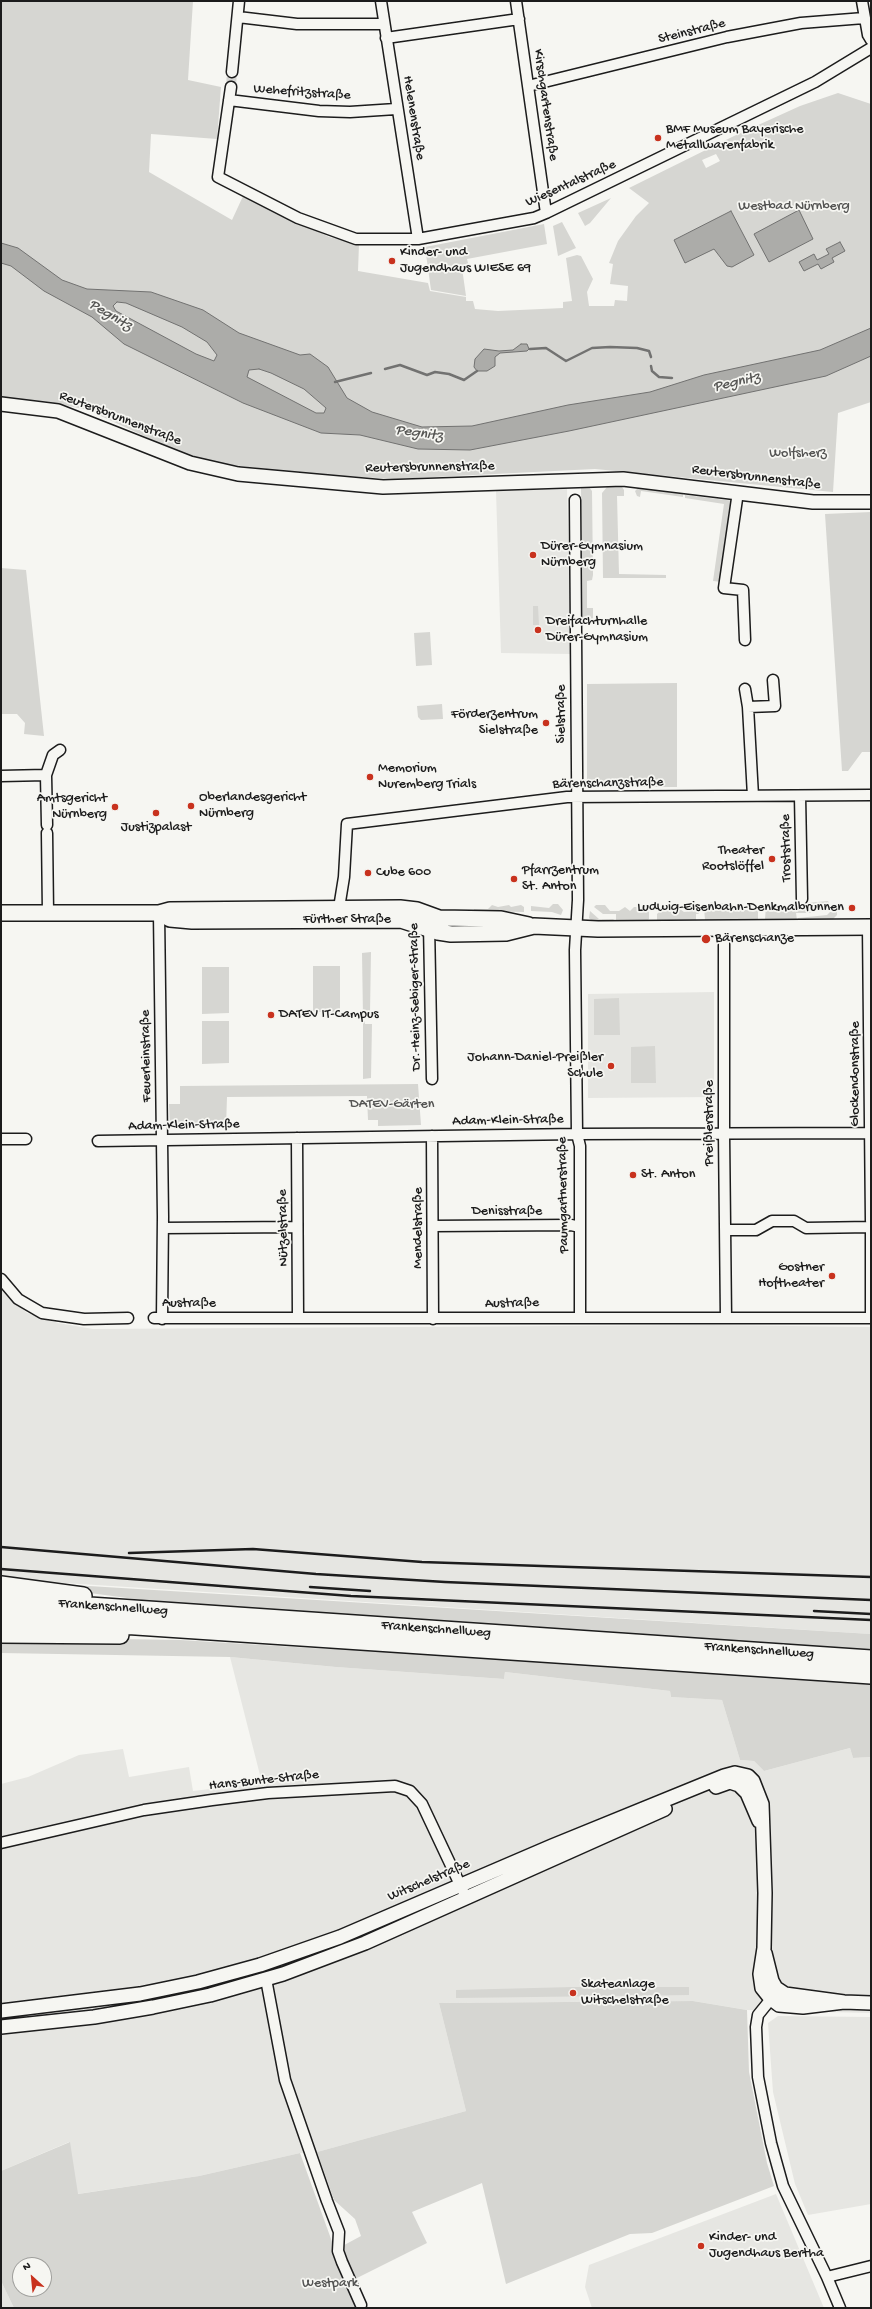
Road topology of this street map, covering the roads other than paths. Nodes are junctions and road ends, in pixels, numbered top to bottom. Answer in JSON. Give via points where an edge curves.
{"nodes":[{"id":1,"x":239,"y":1,"type":"edge"},
{"id":2,"x":381,"y":1,"type":"edge"},
{"id":3,"x":516,"y":1,"type":"edge"},
{"id":4,"x":862,"y":1,"type":"edge"},
{"id":5,"x":238,"y":17,"type":"junction"},
{"id":6,"x":864,"y":18,"type":"junction"},
{"id":7,"x":519,"y":19,"type":"junction"},
{"id":8,"x":383,"y":24,"type":"junction"},
{"id":9,"x":386,"y":38,"type":"junction"},
{"id":10,"x":871,"y":40,"type":"edge"},
{"id":11,"x":871,"y":48,"type":"edge"},
{"id":12,"x":232,"y":72,"type":"tunnel mouth"},
{"id":13,"x":528,"y":86,"type":"junction"},
{"id":14,"x":231,"y":87,"type":"tunnel mouth"},
{"id":15,"x":229,"y":100,"type":"junction"},
{"id":16,"x":396,"y":109,"type":"junction"},
{"id":17,"x":546,"y":213,"type":"junction"},
{"id":18,"x":418,"y":239,"type":"junction"},
{"id":19,"x":1,"y":404,"type":"edge"},
{"id":20,"x":738,"y":492,"type":"junction"},
{"id":21,"x":576,"y":500,"type":"dead end"},
{"id":22,"x":871,"y":502,"type":"edge"},
{"id":23,"x":745,"y":640,"type":"dead end"},
{"id":24,"x":773,"y":680,"type":"dead end"},
{"id":25,"x":745,"y":689,"type":"dead end"},
{"id":26,"x":748,"y":707,"type":"junction"},
{"id":27,"x":60,"y":750,"type":"dead end"},
{"id":28,"x":46,"y":775,"type":"junction"},
{"id":29,"x":1,"y":776,"type":"edge"},
{"id":30,"x":871,"y":795,"type":"edge"},
{"id":31,"x":753,"y":796,"type":"junction"},
{"id":32,"x":800,"y":796,"type":"junction"},
{"id":33,"x":577,"y":797,"type":"junction"},
{"id":34,"x":802,"y":899,"type":"dead end"},
{"id":35,"x":339,"y":908,"type":"junction"},
{"id":36,"x":48,"y":913,"type":"junction"},
{"id":37,"x":159,"y":913,"type":"junction"},
{"id":38,"x":1,"y":914,"type":"edge"},
{"id":39,"x":429,"y":922,"type":"junction"},
{"id":40,"x":870,"y":927,"type":"edge"},
{"id":41,"x":577,"y":928,"type":"junction"},
{"id":42,"x":724,"y":928,"type":"junction"},
{"id":43,"x":432,"y":1079,"type":"dead end"},
{"id":44,"x":871,"y":1133,"type":"edge"},
{"id":45,"x":577,"y":1134,"type":"junction"},
{"id":46,"x":724,"y":1134,"type":"junction"},
{"id":47,"x":432,"y":1136,"type":"junction"},
{"id":48,"x":297,"y":1138,"type":"junction"},
{"id":49,"x":1,"y":1139,"type":"edge"},
{"id":50,"x":26,"y":1139,"type":"dead end"},
{"id":51,"x":162,"y":1140,"type":"junction"},
{"id":52,"x":98,"y":1141,"type":"dead end"},
{"id":53,"x":871,"y":1221,"type":"edge"},
{"id":54,"x":433,"y":1226,"type":"junction"},
{"id":55,"x":297,"y":1227,"type":"junction"},
{"id":56,"x":580,"y":1227,"type":"junction"},
{"id":57,"x":871,"y":1227,"type":"edge"},
{"id":58,"x":163,"y":1228,"type":"junction"},
{"id":59,"x":726,"y":1230,"type":"junction"},
{"id":60,"x":1,"y":1279,"type":"edge"},
{"id":61,"x":580,"y":1316,"type":"junction"},
{"id":62,"x":128,"y":1318,"type":"dead end"},
{"id":63,"x":158,"y":1318,"type":"joint"},
{"id":64,"x":298,"y":1318,"type":"junction"},
{"id":65,"x":726,"y":1318,"type":"junction"},
{"id":66,"x":871,"y":1318,"type":"edge"},
{"id":67,"x":433,"y":1319,"type":"junction"},
{"id":68,"x":1,"y":1585,"type":"edge"},
{"id":69,"x":1,"y":1600,"type":"edge"},
{"id":70,"x":150,"y":1611,"type":"junction"},
{"id":71,"x":1,"y":1617,"type":"edge"},
{"id":72,"x":210,"y":1632,"type":"junction"},
{"id":73,"x":1,"y":1634,"type":"edge"},
{"id":74,"x":871,"y":1659,"type":"edge"},
{"id":75,"x":871,"y":1675,"type":"edge"},
{"id":76,"x":725,"y":1779,"type":"junction"},
{"id":77,"x":1,"y":1843,"type":"edge"},
{"id":78,"x":460,"y":1884,"type":"junction"},
{"id":79,"x":466,"y":1898,"type":"junction"},
{"id":80,"x":266,"y":1979,"type":"junction"},
{"id":81,"x":140,"y":1994,"type":"junction"},
{"id":82,"x":775,"y":1995,"type":"junction"},
{"id":83,"x":871,"y":2003,"type":"edge"},
{"id":84,"x":66,"y":2004,"type":"junction"},
{"id":85,"x":142,"y":2009,"type":"junction"},
{"id":86,"x":1,"y":2011,"type":"edge"},
{"id":87,"x":68,"y":2020,"type":"junction"},
{"id":88,"x":1,"y":2027,"type":"edge"},
{"id":89,"x":871,"y":2266,"type":"edge"},
{"id":90,"x":827,"y":2277,"type":"junction"},
{"id":91,"x":362,"y":2305,"type":"dead end"},
{"id":92,"x":840,"y":2308,"type":"edge"}],
"edges":[{"from":1,"to":5,"type":"street"},
{"from":2,"to":8,"type":"street","name":"Helenenstraße"},
{"from":3,"to":7,"type":"street","name":"Kirschgartenstraße"},
{"from":4,"to":6,"type":"street"},
{"from":5,"to":8,"type":"street","via":[[297,24]]},
{"from":5,"to":12,"type":"street"},
{"from":6,"to":10,"type":"street"},
{"from":6,"to":13,"type":"street","name":"Steinstraße","via":[[801,23],[727,37]]},
{"from":7,"to":9,"type":"street"},
{"from":7,"to":13,"type":"street","name":"Kirschgartenstraße"},
{"from":8,"to":9,"type":"street","name":"Helenenstraße"},
{"from":9,"to":16,"type":"street","name":"Helenenstraße"},
{"from":11,"to":17,"type":"street","name":"Wiesentalstraße","via":[[815,82]]},
{"from":13,"to":17,"type":"street","name":"Kirschgartenstraße"},
{"from":14,"to":15,"type":"street"},
{"from":15,"to":16,"type":"street","name":"Wehefritzstraße","via":[[319,111]]},
{"from":15,"to":18,"type":"street","name":"Wiesentalstraße","via":[[218,177],[298,218],[356,239]]},
{"from":16,"to":18,"type":"street","name":"Helenenstraße"},
{"from":17,"to":18,"type":"street","name":"Wiesentalstraße","via":[[534,218]]},
{"from":19,"to":20,"type":"street","name":"Reutersbrunnenstraße","via":[[58,411],[190,463],[238,474],[383,487],[623,479]]},
{"from":20,"to":22,"type":"street","name":"Reutersbrunnenstraße","via":[[813,502]]},
{"from":20,"to":23,"type":"street","via":[[724,588],[743,590]]},
{"from":21,"to":33,"type":"street","name":"Sielstraße"},
{"from":24,"to":26,"type":"street","via":[[775,706]]},
{"from":25,"to":26,"type":"street"},
{"from":26,"to":31,"type":"street"},
{"from":27,"to":28,"type":"street","via":[[53,755]]},
{"from":28,"to":29,"type":"street"},
{"from":28,"to":36,"type":"street"},
{"from":30,"to":32,"type":"street","name":"Bärenschanzstraße"},
{"from":31,"to":32,"type":"street","name":"Bärenschanzstraße"},
{"from":31,"to":33,"type":"street","name":"Bärenschanzstraße"},
{"from":32,"to":34,"type":"street","name":"Troststraße"},
{"from":33,"to":35,"type":"street","name":"Bärenschanzstraße","via":[[347,824],[344,877]]},
{"from":33,"to":41,"type":"street","name":"Sielstraße"},
{"from":35,"to":37,"type":"main road","name":"Fürther Straße","via":[[170,910]]},
{"from":35,"to":39,"type":"main road","name":"Fürther Straße","via":[[407,908]]},
{"from":36,"to":37,"type":"main road","name":"Fürther Straße"},
{"from":36,"to":38,"type":"main road","name":"Fürther Straße"},
{"from":37,"to":39,"type":"main road","name":"Fürther Straße","via":[[170,919],[192,921]]},
{"from":37,"to":51,"type":"street","name":"Feuerleinstraße"},
{"from":39,"to":41,"type":"main road","name":"Fürther Straße","via":[[446,919],[501,919],[534,926]]},
{"from":39,"to":43,"type":"street","name":"Dr.-Heinz-Sebiger-Straße"},
{"from":40,"to":42,"type":"main road","name":"Fürther Straße"},
{"from":40,"to":44,"type":"street","name":"Glockendonstraße"},
{"from":41,"to":42,"type":"main road","name":"Fürther Straße"},
{"from":41,"to":45,"type":"street","name":"Paumgartnerstraße"},
{"from":42,"to":46,"type":"street","name":"Preißlerstraße"},
{"from":44,"to":46,"type":"street","name":"Adam-Klein-Straße"},
{"from":44,"to":53,"type":"street","name":"Glockendonstraße"},
{"from":45,"to":46,"type":"street","name":"Adam-Klein-Straße"},
{"from":45,"to":47,"type":"street","name":"Adam-Klein-Straße"},
{"from":45,"to":56,"type":"street","name":"Paumgartnerstraße","via":[[580,1146]]},
{"from":46,"to":59,"type":"street","name":"Preißlerstraße"},
{"from":47,"to":48,"type":"street","name":"Adam-Klein-Straße"},
{"from":47,"to":54,"type":"street","name":"Mendelstraße"},
{"from":48,"to":51,"type":"street","name":"Adam-Klein-Straße"},
{"from":48,"to":55,"type":"street","name":"Nützelstraße"},
{"from":49,"to":50,"type":"street"},
{"from":51,"to":52,"type":"street","name":"Adam-Klein-Straße"},
{"from":51,"to":58,"type":"street","name":"Feuerleinstraße"},
{"from":54,"to":56,"type":"street","name":"Denisstraße"},
{"from":54,"to":67,"type":"street","name":"Mendelstraße"},
{"from":55,"to":58,"type":"street"},
{"from":55,"to":64,"type":"street","name":"Nützelstraße"},
{"from":56,"to":61,"type":"street","name":"Paumgartnerstraße"},
{"from":57,"to":59,"type":"street","via":[[806,1228],[794,1221],[772,1221],[756,1230]]},
{"from":57,"to":66,"type":"street"},
{"from":58,"to":63,"type":"street","name":"Feuerleinstraße"},
{"from":59,"to":65,"type":"street","name":"Preißlerstraße"},
{"from":60,"to":62,"type":"street","via":[[18,1299],[42,1313],[84,1319]]},
{"from":61,"to":65,"type":"street","name":"Austraße"},
{"from":61,"to":67,"type":"street","name":"Austraße"},
{"from":63,"to":64,"type":"street","name":"Austraße"},
{"from":64,"to":67,"type":"street","name":"Austraße"},
{"from":65,"to":66,"type":"street","name":"Austraße"},
{"from":68,"to":70,"type":"highway","via":[[87,1597]]},
{"from":69,"to":70,"type":"highway","name":"Frankenschnellweg"},
{"from":70,"to":74,"type":"highway","name":"Frankenschnellweg"},
{"from":71,"to":72,"type":"highway","name":"Frankenschnellweg"},
{"from":72,"to":73,"type":"highway","via":[[178,1637]]},
{"from":72,"to":75,"type":"highway","name":"Frankenschnellweg"},
{"from":76,"to":78,"type":"street","name":"Witschelstraße"},
{"from":76,"to":79,"type":"street"},
{"from":76,"to":82,"type":"street","via":[[742,1774],[754,1781],[762,1804],[764,1948],[760,1982]]},
{"from":77,"to":78,"type":"street","name":"Hans-Bunte-Straße","via":[[144,1810],[212,1800],[268,1793],[395,1786],[410,1791],[422,1804]]},
{"from":78,"to":79,"type":"street","name":"Hans-Bunte-Straße"},
{"from":78,"to":81,"type":"street","name":"Witschelstraße","via":[[340,1937],[294,1954],[220,1976]]},
{"from":79,"to":80,"type":"street","via":[[343,1952]]},
{"from":80,"to":85,"type":"street","via":[[198,1998]]},
{"from":80,"to":91,"type":"street","via":[[283,2074],[340,2232],[338,2251]]},
{"from":81,"to":84,"type":"street","name":"Witschelstraße"},
{"from":81,"to":85,"type":"street"},
{"from":82,"to":83,"type":"street","via":[[779,2004],[791,2006],[844,2002]]},
{"from":82,"to":90,"type":"street","via":[[758,2015],[758,2077],[771,2143],[783,2186]]},
{"from":84,"to":86,"type":"street","name":"Witschelstraße"},
{"from":84,"to":87,"type":"street"},
{"from":85,"to":87,"type":"street"},
{"from":87,"to":88,"type":"street"},
{"from":89,"to":90,"type":"street"},
{"from":90,"to":92,"type":"street"}]}
